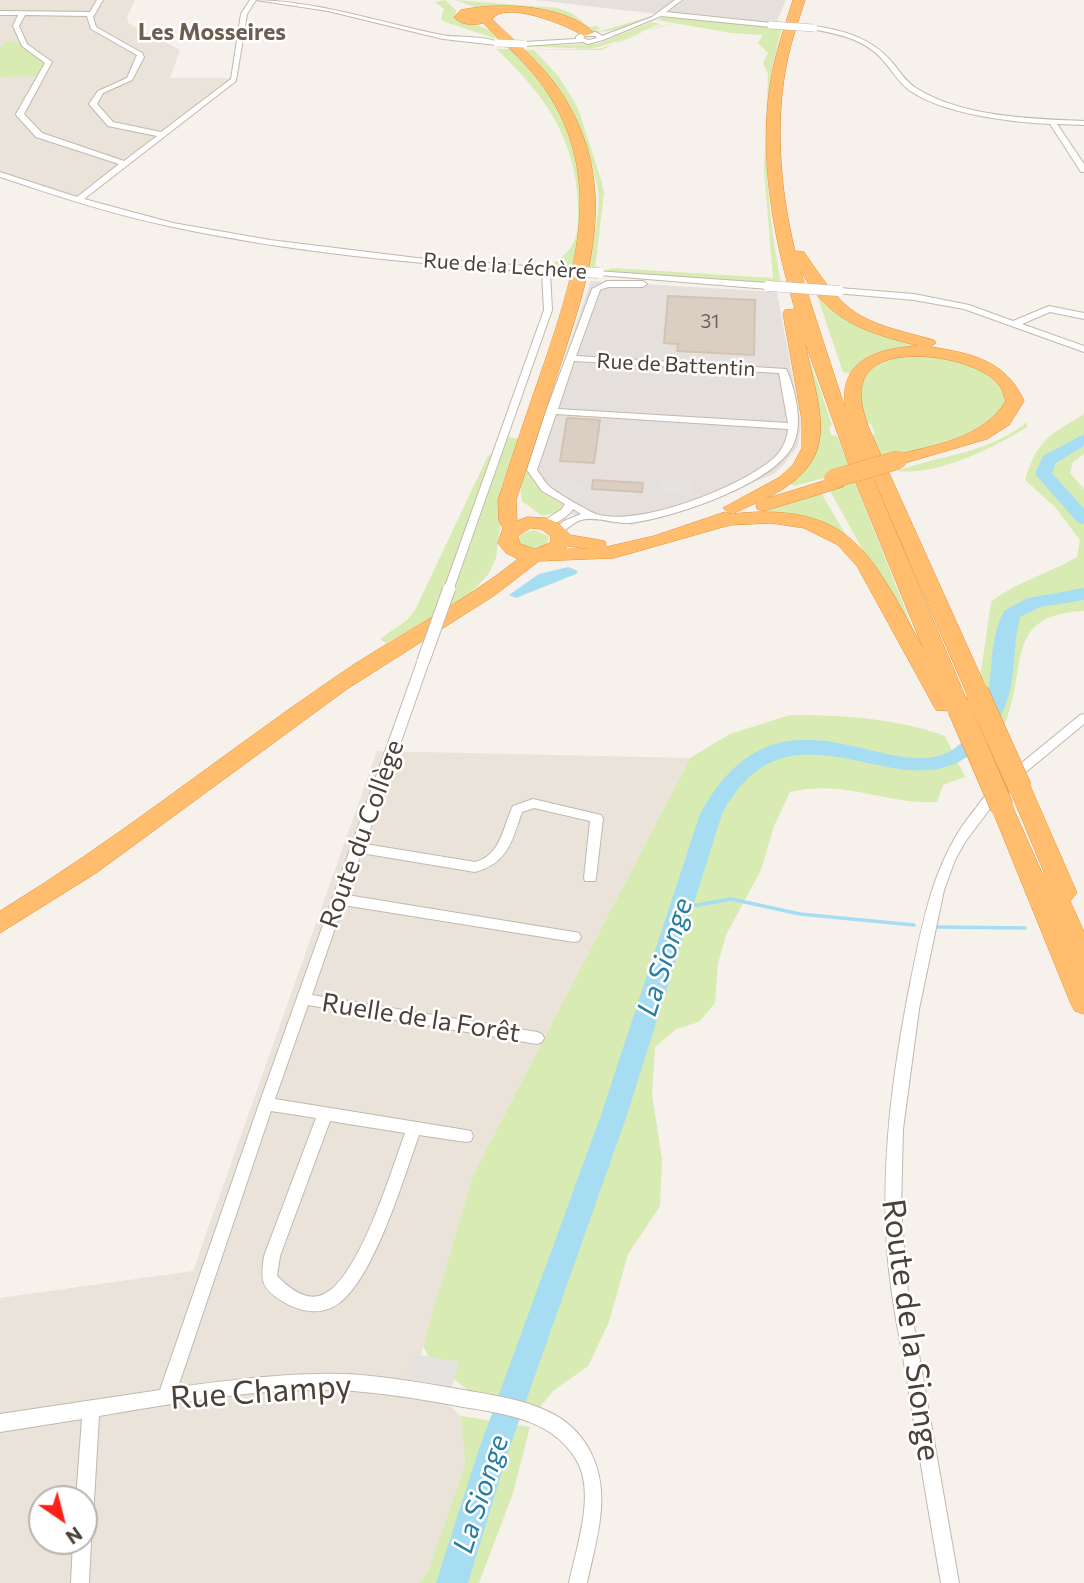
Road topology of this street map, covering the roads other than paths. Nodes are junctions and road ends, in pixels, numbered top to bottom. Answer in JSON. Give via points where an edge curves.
{"nodes":[{"id":1,"x":100,"y":0,"type":"edge"},
{"id":2,"x":253,"y":0,"type":"edge"},
{"id":3,"x":259,"y":0,"type":"edge"},
{"id":4,"x":679,"y":0,"type":"edge"},
{"id":5,"x":794,"y":0,"type":"edge"},
{"id":6,"x":799,"y":0,"type":"edge"},
{"id":7,"x":807,"y":0,"type":"edge"},
{"id":8,"x":280,"y":1,"type":"edge"},
{"id":9,"x":0,"y":13,"type":"edge"},
{"id":10,"x":22,"y":14,"type":"junction"},
{"id":11,"x":91,"y":14,"type":"junction"},
{"id":12,"x":662,"y":15,"type":"junction"},
{"id":13,"x":482,"y":21,"type":"junction"},
{"id":14,"x":586,"y":35,"type":"junction"},
{"id":15,"x":1052,"y":122,"type":"junction"},
{"id":16,"x":1084,"y":123,"type":"edge"},
{"id":17,"x":163,"y":135,"type":"junction"},
{"id":18,"x":126,"y":164,"type":"junction"},
{"id":19,"x":1084,"y":170,"type":"edge"},
{"id":20,"x":0,"y":174,"type":"edge"},
{"id":21,"x":80,"y":198,"type":"junction"},
{"id":22,"x":799,"y":255,"type":"junction"},
{"id":23,"x":546,"y":270,"type":"junction"},
{"id":24,"x":565,"y":271,"type":"joint"},
{"id":25,"x":668,"y":278,"type":"junction"},
{"id":26,"x":768,"y":286,"type":"joint"},
{"id":27,"x":1084,"y":316,"type":"edge"},
{"id":28,"x":1016,"y":323,"type":"junction"},
{"id":29,"x":1084,"y":349,"type":"edge"},
{"id":30,"x":571,"y":358,"type":"junction"},
{"id":31,"x":551,"y":411,"type":"junction"},
{"id":32,"x":793,"y":426,"type":"junction"},
{"id":33,"x":899,"y":462,"type":"junction"},
{"id":34,"x":834,"y":481,"type":"junction"},
{"id":35,"x":512,"y":486,"type":"junction"},
{"id":36,"x":569,"y":505,"type":"junction"},
{"id":37,"x":732,"y":508,"type":"junction"},
{"id":38,"x":590,"y":515,"type":"junction"},
{"id":39,"x":710,"y":523,"type":"junction"},
{"id":40,"x":547,"y":537,"type":"junction"},
{"id":41,"x":512,"y":538,"type":"junction"},
{"id":42,"x":484,"y":593,"type":"junction"},
{"id":43,"x":964,"y":704,"type":"junction"},
{"id":44,"x":1084,"y":718,"type":"edge"},
{"id":45,"x":1009,"y":800,"type":"junction"},
{"id":46,"x":356,"y":848,"type":"junction"},
{"id":47,"x":590,"y":878,"type":"dead end"},
{"id":48,"x":338,"y":899,"type":"junction"},
{"id":49,"x":0,"y":923,"type":"edge"},
{"id":50,"x":574,"y":937,"type":"dead end"},
{"id":51,"x":1084,"y":938,"type":"edge"},
{"id":52,"x":1084,"y":961,"type":"edge"},
{"id":53,"x":304,"y":999,"type":"junction"},
{"id":54,"x":1084,"y":1004,"type":"edge"},
{"id":55,"x":537,"y":1038,"type":"dead end"},
{"id":56,"x":266,"y":1104,"type":"junction"},
{"id":57,"x":325,"y":1113,"type":"junction"},
{"id":58,"x":415,"y":1127,"type":"junction"},
{"id":59,"x":467,"y":1136,"type":"dead end"},
{"id":60,"x":166,"y":1398,"type":"junction"},
{"id":61,"x":484,"y":1402,"type":"joint"},
{"id":62,"x":91,"y":1411,"type":"junction"},
{"id":63,"x":535,"y":1413,"type":"joint"},
{"id":64,"x":0,"y":1423,"type":"edge"},
{"id":65,"x":86,"y":1485,"type":"edge"},
{"id":66,"x":81,"y":1555,"type":"edge"},
{"id":67,"x":80,"y":1583,"type":"edge"},
{"id":68,"x":578,"y":1583,"type":"edge"},
{"id":69,"x":950,"y":1583,"type":"edge"}],
"edges":[{"from":1,"to":11,"type":"street"},
{"from":2,"to":17,"type":"street","via":[[244,13],[234,80]]},
{"from":3,"to":8,"type":"street"},
{"from":4,"to":12,"type":"street"},
{"from":5,"to":37,"type":"highway","via":[[773,70],[768,196],[810,411],[812,443],[807,458],[791,477]]},
{"from":6,"to":43,"type":"highway","via":[[780,70],[775,124],[775,170],[789,257],[824,377],[878,516]]},
{"from":7,"to":22,"type":"highway","via":[[790,60],[784,115],[787,187]]},
{"from":8,"to":13,"type":"street","via":[[430,35]]},
{"from":9,"to":10,"type":"street"},
{"from":10,"to":11,"type":"street"},
{"from":10,"to":18,"type":"street","via":[[16,26],[21,41],[49,62],[20,111],[33,130]]},
{"from":11,"to":17,"type":"street","via":[[89,21],[96,31],[141,56],[130,79],[100,92],[93,104],[111,124]]},
{"from":12,"to":14,"type":"street","via":[[624,30]]},
{"from":12,"to":15,"type":"street","bridge":true,"via":[[848,34],[871,44],[907,85],[923,94],[988,115]]},
{"from":13,"to":14,"type":"street","bridge":true,"via":[[524,44]]},
{"from":13,"to":14,"type":"highway","via":[[511,10],[549,13]]},
{"from":13,"to":35,"type":"highway","via":[[528,60],[562,103],[582,150],[591,201],[579,286]]},
{"from":15,"to":16,"type":"street"},
{"from":15,"to":19,"type":"street"},
{"from":17,"to":18,"type":"street"},
{"from":18,"to":21,"type":"street"},
{"from":20,"to":21,"type":"street","name":"Rue de la Léchère"},
{"from":21,"to":23,"type":"street","name":"Rue de la Léchère","via":[[161,222],[263,242],[379,257]]},
{"from":22,"to":33,"type":"highway","via":[[819,293],[844,315],[881,331],[984,360],[1019,389],[1021,410],[1006,427],[977,441]]},
{"from":22,"to":43,"type":"highway","via":[[849,415]]},
{"from":23,"to":24,"type":"street","name":"Rue de la Léchère"},
{"from":23,"to":46,"type":"street","name":"Route du Collège","bridge":true,"via":[[548,310]]},
{"from":24,"to":25,"type":"street","name":"Rue de la Léchère","bridge":true},
{"from":25,"to":26,"type":"street","name":"Rue de la Léchère"},
{"from":25,"to":30,"type":"street","via":[[661,285],[614,283],[596,289]]},
{"from":26,"to":28,"type":"street","name":"Rue de la Léchère","bridge":true,"via":[[942,302]]},
{"from":27,"to":28,"type":"street","via":[[1049,309]]},
{"from":28,"to":29,"type":"street","name":"Rue de la Léchère"},
{"from":30,"to":31,"type":"street","name":"Rue de Battentin"},
{"from":30,"to":32,"type":"street","name":"Rue de Battentin","via":[[783,371]]},
{"from":31,"to":32,"type":"street"},
{"from":31,"to":36,"type":"street","name":"Rue de Battentin","via":[[532,470],[540,484]]},
{"from":32,"to":38,"type":"street","via":[[782,458],[742,484],[634,519]]},
{"from":33,"to":34,"type":"highway","bridge":true},
{"from":33,"to":43,"type":"highway","via":[[995,427],[1013,408],[1010,386],[995,371],[969,358],[914,351],[868,364],[855,379],[852,393]]},
{"from":34,"to":37,"type":"highway"},
{"from":34,"to":39,"type":"highway"},
{"from":35,"to":40,"type":"highway","via":[[518,502]]},
{"from":35,"to":41,"type":"highway","via":[[507,503]]},
{"from":36,"to":38,"type":"street"},
{"from":36,"to":40,"type":"street"},
{"from":37,"to":40,"type":"highway","via":[[607,545]]},
{"from":38,"to":40,"type":"street","via":[[572,519]]},
{"from":39,"to":40,"type":"highway","via":[[607,554],[571,557]]},
{"from":39,"to":43,"type":"highway","via":[[756,516],[790,519],[825,529],[847,544]]},
{"from":40,"to":41,"type":"highway"},
{"from":40,"to":41,"type":"highway"},
{"from":40,"to":42,"type":"highway"},
{"from":41,"to":42,"type":"highway"},
{"from":42,"to":49,"type":"highway","via":[[366,665],[132,838]]},
{"from":43,"to":45,"type":"highway","bridge":true},
{"from":43,"to":45,"type":"highway","bridge":true},
{"from":44,"to":69,"type":"street","name":"Route de la Sionge","via":[[1002,786],[954,847],[927,933],[901,1057],[891,1156],[893,1244]]},
{"from":45,"to":51,"type":"highway"},
{"from":45,"to":52,"type":"highway"},
{"from":45,"to":54,"type":"highway","via":[[1014,835]]},
{"from":46,"to":47,"type":"street","via":[[486,866],[496,860],[517,809],[533,803],[597,818]]},
{"from":46,"to":48,"type":"street","name":"Route du Collège"},
{"from":48,"to":50,"type":"street"},
{"from":48,"to":53,"type":"street","name":"Route du Collège"},
{"from":53,"to":55,"type":"street","name":"Ruelle de la Forêt"},
{"from":53,"to":56,"type":"street","name":"Route du Collège"},
{"from":56,"to":57,"type":"street"},
{"from":56,"to":60,"type":"street","name":"Route du Collège"},
{"from":57,"to":58,"type":"street"},
{"from":57,"to":58,"type":"street","via":[[272,1256],[269,1279],[284,1296],[304,1304],[331,1300],[350,1281]]},
{"from":58,"to":59,"type":"street"},
{"from":60,"to":61,"type":"street","name":"Rue Champy","via":[[317,1382],[392,1386]]},
{"from":60,"to":62,"type":"street","name":"Rue Champy"},
{"from":61,"to":63,"type":"street","name":"Rue Champy"},
{"from":62,"to":64,"type":"street","name":"Rue Champy"},
{"from":62,"to":65,"type":"street"},
{"from":63,"to":68,"type":"street","name":"Rue Champy","via":[[569,1435],[585,1459],[595,1488]]},
{"from":66,"to":67,"type":"street"}]}
